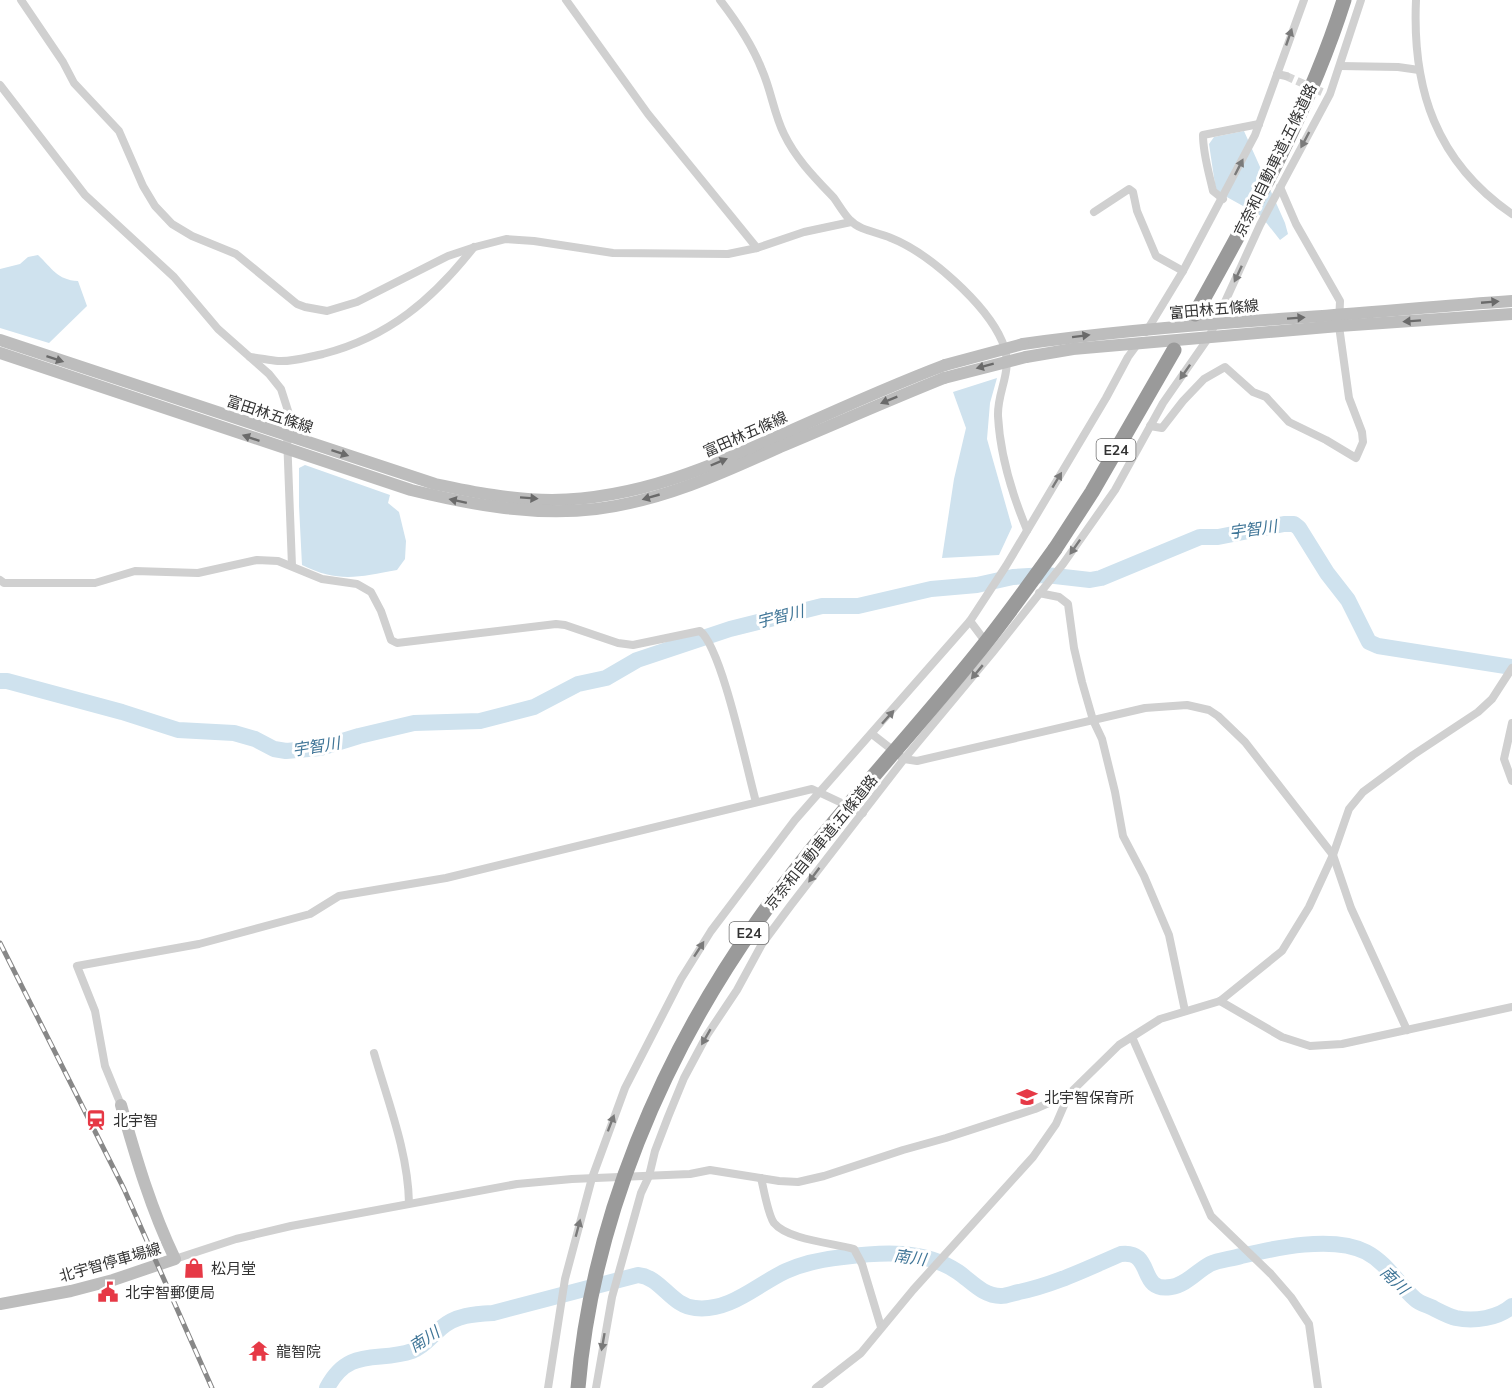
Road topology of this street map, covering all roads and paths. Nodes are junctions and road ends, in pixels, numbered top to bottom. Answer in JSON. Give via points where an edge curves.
{"nodes":[{"id":1,"x":21,"y":0,"type":"edge"},
{"id":2,"x":566,"y":0,"type":"edge"},
{"id":3,"x":720,"y":0,"type":"edge"},
{"id":4,"x":1304,"y":0,"type":"edge"},
{"id":5,"x":1344,"y":0,"type":"edge"},
{"id":6,"x":1361,"y":0,"type":"edge"},
{"id":7,"x":1416,"y":0,"type":"edge"},
{"id":8,"x":1340,"y":66,"type":"junction"},
{"id":9,"x":1419,"y":70,"type":"junction"},
{"id":10,"x":0,"y":85,"type":"edge"},
{"id":11,"x":1259,"y":124,"type":"junction"},
{"id":12,"x":1276,"y":181,"type":"junction"},
{"id":13,"x":1223,"y":199,"type":"junction"},
{"id":14,"x":1094,"y":212,"type":"dead end"},
{"id":15,"x":1512,"y":214,"type":"edge"},
{"id":16,"x":1255,"y":221,"type":"junction"},
{"id":17,"x":851,"y":222,"type":"junction"},
{"id":18,"x":475,"y":247,"type":"junction"},
{"id":19,"x":757,"y":248,"type":"junction"},
{"id":20,"x":1183,"y":271,"type":"junction"},
{"id":21,"x":1512,"y":301,"type":"edge"},
{"id":22,"x":1195,"y":314,"type":"dead end"},
{"id":23,"x":1512,"y":314,"type":"edge"},
{"id":24,"x":1339,"y":320,"type":"junction"},
{"id":25,"x":1216,"y":322,"type":"junction"},
{"id":26,"x":1148,"y":330,"type":"junction"},
{"id":27,"x":1209,"y":337,"type":"junction"},
{"id":28,"x":0,"y":340,"type":"edge"},
{"id":29,"x":1138,"y":344,"type":"junction"},
{"id":30,"x":1174,"y":350,"type":"dead end"},
{"id":31,"x":0,"y":353,"type":"edge"},
{"id":32,"x":248,"y":356,"type":"junction"},
{"id":33,"x":1150,"y":426,"type":"junction"},
{"id":34,"x":287,"y":436,"type":"junction"},
{"id":35,"x":288,"y":450,"type":"junction"},
{"id":36,"x":1027,"y":530,"type":"junction"},
{"id":37,"x":292,"y":566,"type":"junction"},
{"id":38,"x":0,"y":580,"type":"edge"},
{"id":39,"x":1039,"y":593,"type":"junction"},
{"id":40,"x":970,"y":621,"type":"junction"},
{"id":41,"x":993,"y":652,"type":"junction"},
{"id":42,"x":1512,"y":668,"type":"edge"},
{"id":43,"x":1093,"y":720,"type":"junction"},
{"id":44,"x":1512,"y":723,"type":"edge"},
{"id":45,"x":872,"y":734,"type":"junction"},
{"id":46,"x":904,"y":759,"type":"junction"},
{"id":47,"x":1512,"y":781,"type":"edge"},
{"id":48,"x":821,"y":792,"type":"junction"},
{"id":49,"x":756,"y":802,"type":"junction"},
{"id":50,"x":863,"y":813,"type":"junction"},
{"id":51,"x":1333,"y":855,"type":"junction"},
{"id":52,"x":1220,"y":1001,"type":"junction"},
{"id":53,"x":1512,"y":1007,"type":"edge"},
{"id":54,"x":1185,"y":1011,"type":"junction"},
{"id":55,"x":1407,"y":1030,"type":"junction"},
{"id":56,"x":1132,"y":1037,"type":"junction"},
{"id":57,"x":374,"y":1053,"type":"dead end"},
{"id":58,"x":1069,"y":1094,"type":"junction"},
{"id":59,"x":121,"y":1105,"type":"joint"},
{"id":60,"x":649,"y":1176,"type":"junction"},
{"id":61,"x":592,"y":1178,"type":"junction"},
{"id":62,"x":760,"y":1178,"type":"junction"},
{"id":63,"x":409,"y":1203,"type":"junction"},
{"id":64,"x":175,"y":1259,"type":"junction"},
{"id":65,"x":0,"y":1304,"type":"edge"},
{"id":66,"x":881,"y":1327,"type":"junction"},
{"id":67,"x":548,"y":1388,"type":"edge"},
{"id":68,"x":578,"y":1388,"type":"edge"},
{"id":69,"x":596,"y":1388,"type":"edge"},
{"id":70,"x":816,"y":1388,"type":"edge"},
{"id":71,"x":1318,"y":1388,"type":"edge"}],
"edges":[{"from":1,"to":18,"type":"street","via":[[74,82],[119,131],[155,206],[172,224],[192,236],[236,254],[297,304],[327,311],[357,302],[447,256]]},
{"from":2,"to":19,"type":"street","via":[[648,114]]},
{"from":3,"to":17,"type":"street","via":[[738,23],[763,70],[784,133],[801,163]]},
{"from":11,"to":4,"type":"street","one_way":true,"via":[[1281,75]]},
{"from":5,"to":12,"type":"highway","name":"京奈和自動車道;五條道路"},
{"from":6,"to":8,"type":"street"},
{"from":7,"to":9,"type":"street"},
{"from":8,"to":9,"type":"street"},
{"from":8,"to":12,"type":"street","one_way":true},
{"from":9,"to":15,"type":"street","via":[[1437,130],[1451,156],[1464,173]]},
{"from":10,"to":32,"type":"street","via":[[85,195],[174,277],[218,329]]},
{"from":13,"to":11,"type":"street","one_way":true},
{"from":11,"to":13,"type":"street","via":[[1203,135],[1213,191]]},
{"from":12,"to":16,"type":"highway","name":"京奈和自動車道;五條道路"},
{"from":12,"to":24,"type":"street","via":[[1340,301]]},
{"from":13,"to":20,"type":"street"},
{"from":14,"to":20,"type":"street","via":[[1129,189],[1156,256]]},
{"from":16,"to":22,"type":"highway","name":"京奈和自動車道;五條道路"},
{"from":16,"to":25,"type":"street","one_way":true},
{"from":17,"to":19,"type":"street"},
{"from":17,"to":36,"type":"street","via":[[912,248],[940,268],[991,322],[1002,342],[1008,366],[998,413],[1002,453]]},
{"from":18,"to":19,"type":"street","via":[[506,240],[626,254],[728,255]]},
{"from":18,"to":32,"type":"street","via":[[433,295],[361,342],[302,359],[279,361]]},
{"from":20,"to":26,"type":"street"},
{"from":24,"to":21,"type":"main road","name":"富田林五條線","one_way":true},
{"from":23,"to":24,"type":"main road","name":"富田林五條線","one_way":true},
{"from":25,"to":24,"type":"main road","name":"富田林五條線","one_way":true},
{"from":24,"to":27,"type":"main road","name":"富田林五條線"},
{"from":24,"to":33,"type":"street","via":[[1349,398],[1362,432],[1363,442],[1356,458],[1289,422],[1266,397],[1252,392],[1225,367],[1204,378],[1162,428]]},
{"from":25,"to":26,"type":"main road","name":"富田林五條線"},
{"from":25,"to":27,"type":"street"},
{"from":26,"to":29,"type":"street"},
{"from":34,"to":26,"type":"main road","name":"富田林五條線","one_way":true,"bridge":true,"via":[[468,491],[552,500],[593,497],[674,480],[717,464],[945,365],[1023,344]]},
{"from":27,"to":29,"type":"main road","name":"富田林五條線"},
{"from":27,"to":33,"type":"street","one_way":true},
{"from":28,"to":34,"type":"main road","name":"富田林五條線","one_way":true},
{"from":29,"to":35,"type":"main road","name":"富田林五條線","one_way":true,"bridge":true,"via":[[1026,357],[944,378],[719,474],[642,500],[595,509],[550,512],[478,506],[411,490]]},
{"from":36,"to":29,"type":"street","one_way":true},
{"from":30,"to":68,"type":"highway","name":"京奈和自動車道;五條道路","number":"E24","bridge":true,"via":[[1055,549],[975,656],[801,863],[758,920],[686,1036],[658,1092],[616,1203],[587,1316]]},
{"from":35,"to":31,"type":"main road","name":"富田林五條線","one_way":true},
{"from":32,"to":34,"type":"street","via":[[281,389],[290,417]]},
{"from":33,"to":39,"type":"street","one_way":true,"via":[[1115,490]]},
{"from":34,"to":35,"type":"street"},
{"from":35,"to":37,"type":"street"},
{"from":36,"to":40,"type":"street"},
{"from":37,"to":38,"type":"street","via":[[257,560],[198,573],[135,571],[95,583]]},
{"from":37,"to":49,"type":"street","via":[[322,579],[357,584],[371,591],[392,640],[397,643],[556,624],[633,645],[700,631],[719,668]]},
{"from":39,"to":41,"type":"street"},
{"from":39,"to":43,"type":"street","via":[[1059,597],[1068,604],[1074,648]]},
{"from":40,"to":41,"type":"street"},
{"from":45,"to":40,"type":"street","one_way":true},
{"from":41,"to":46,"type":"street","one_way":true},
{"from":42,"to":51,"type":"street","via":[[1492,699],[1478,712],[1363,792],[1349,809]]},
{"from":43,"to":46,"type":"street","via":[[917,761]]},
{"from":43,"to":51,"type":"street","via":[[1145,708],[1187,705],[1209,710],[1245,742]]},
{"from":43,"to":54,"type":"street","via":[[1102,739],[1123,836],[1169,934]]},
{"from":44,"to":47,"type":"street","via":[[1504,759]]},
{"from":45,"to":46,"type":"street"},
{"from":45,"to":48,"type":"street"},
{"from":46,"to":50,"type":"street"},
{"from":48,"to":49,"type":"street","via":[[812,789]]},
{"from":48,"to":50,"type":"street"},
{"from":61,"to":48,"type":"street","one_way":true,"via":[[625,1088],[696,954],[766,857]]},
{"from":49,"to":59,"type":"street","via":[[446,878],[339,896],[310,914],[199,944],[77,966],[95,1011],[105,1066]]},
{"from":50,"to":60,"type":"street","one_way":true,"via":[[762,944],[707,1035],[684,1078]]},
{"from":51,"to":52,"type":"street","via":[[1309,907],[1282,951]]},
{"from":51,"to":55,"type":"street","via":[[1351,908]]},
{"from":52,"to":54,"type":"street"},
{"from":52,"to":55,"type":"street","via":[[1282,1037],[1310,1046],[1342,1044]]},
{"from":53,"to":55,"type":"street"},
{"from":54,"to":56,"type":"street","via":[[1160,1019]]},
{"from":56,"to":58,"type":"street"},
{"from":56,"to":71,"type":"street","via":[[1211,1215],[1271,1274],[1309,1324]]},
{"from":57,"to":63,"type":"street","via":[[407,1168]]},
{"from":58,"to":62,"type":"street","via":[[1035,1109],[824,1176],[798,1182]]},
{"from":58,"to":66,"type":"street","via":[[1056,1124],[1033,1157]]},
{"from":59,"to":64,"type":"main road","name":"北宇智停車場線","via":[[145,1189]]},
{"from":60,"to":61,"type":"street"},
{"from":60,"to":62,"type":"street","via":[[710,1170]]},
{"from":60,"to":69,"type":"street","one_way":true,"via":[[612,1297]]},
{"from":61,"to":63,"type":"street","via":[[518,1184]]},
{"from":67,"to":61,"type":"street","one_way":true,"via":[[565,1279]]},
{"from":62,"to":66,"type":"street","via":[[773,1222],[782,1230],[854,1249]]},
{"from":63,"to":64,"type":"street","via":[[236,1239]]},
{"from":64,"to":65,"type":"main road","name":"北宇智停車場線","via":[[72,1291]]},
{"from":66,"to":70,"type":"street","via":[[861,1353]]}]}
